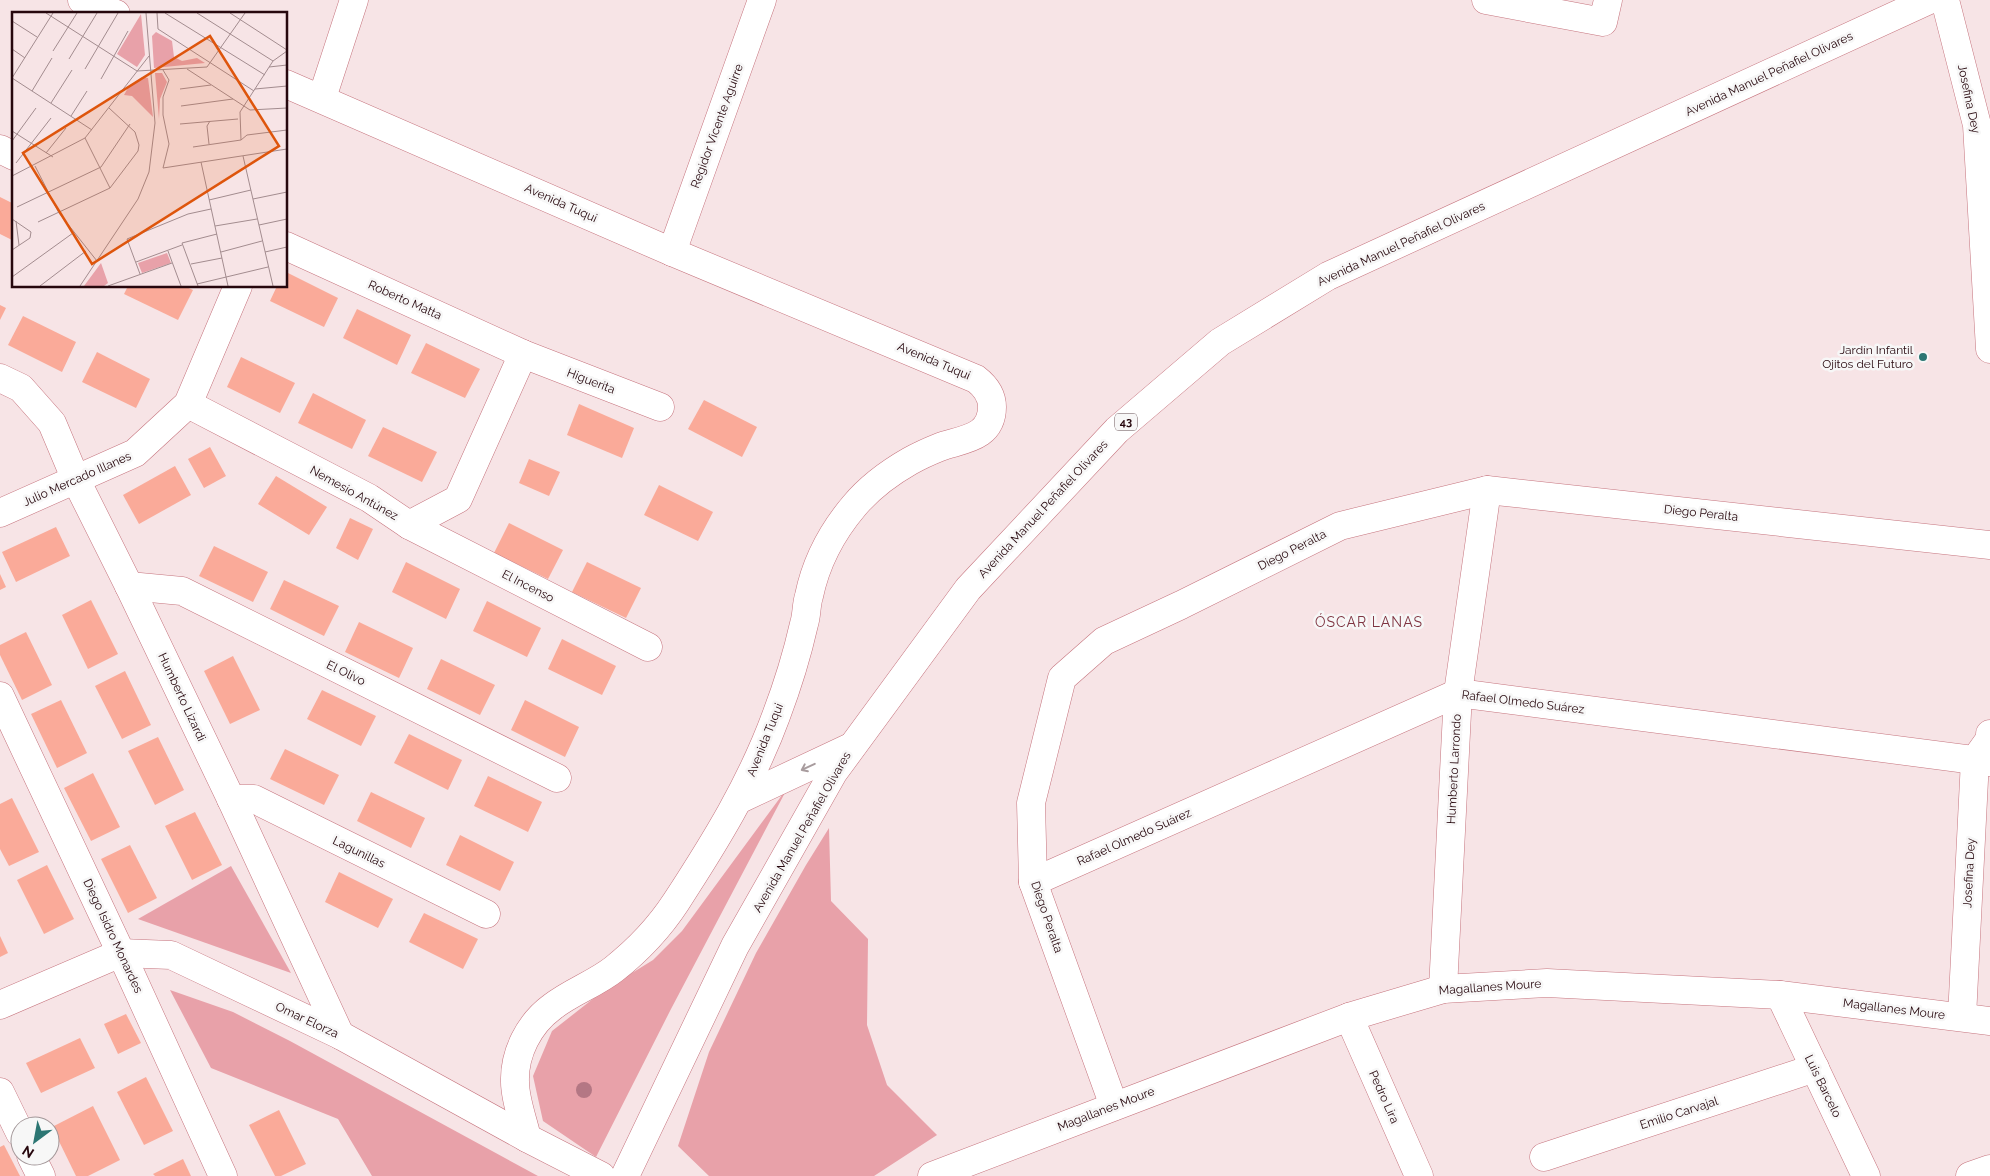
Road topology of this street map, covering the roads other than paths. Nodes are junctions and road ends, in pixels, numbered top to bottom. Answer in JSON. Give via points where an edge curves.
{"nodes":[{"id":1,"x":82,"y":0,"type":"edge"},
{"id":2,"x":354,"y":0,"type":"edge"},
{"id":3,"x":762,"y":0,"type":"edge"},
{"id":4,"x":1486,"y":0,"type":"edge"},
{"id":5,"x":1929,"y":0,"type":"edge"},
{"id":6,"x":1945,"y":0,"type":"edge"},
{"id":7,"x":1606,"y":11,"type":"edge"},
{"id":8,"x":111,"y":12,"type":"edge"},
{"id":9,"x":288,"y":85,"type":"edge"},
{"id":10,"x":322,"y":98,"type":"junction"},
{"id":11,"x":1983,"y":124,"type":"edge"},
{"id":12,"x":0,"y":149,"type":"edge"},
{"id":13,"x":12,"y":155,"type":"edge"},
{"id":14,"x":288,"y":247,"type":"edge"},
{"id":15,"x":672,"y":252,"type":"junction"},
{"id":16,"x":237,"y":288,"type":"edge"},
{"id":17,"x":1990,"y":326,"type":"edge"},
{"id":18,"x":1990,"y":349,"type":"edge"},
{"id":19,"x":523,"y":354,"type":"junction"},
{"id":20,"x":0,"y":378,"type":"edge"},
{"id":21,"x":188,"y":404,"type":"junction"},
{"id":22,"x":660,"y":407,"type":"dead end"},
{"id":23,"x":76,"y":480,"type":"junction"},
{"id":24,"x":1487,"y":490,"type":"junction"},
{"id":25,"x":0,"y":513,"type":"edge"},
{"id":26,"x":409,"y":524,"type":"junction"},
{"id":27,"x":1990,"y":545,"type":"edge"},
{"id":28,"x":129,"y":586,"type":"junction"},
{"id":29,"x":648,"y":647,"type":"dead end"},
{"id":30,"x":1458,"y":693,"type":"junction"},
{"id":31,"x":0,"y":696,"type":"edge"},
{"id":32,"x":1990,"y":734,"type":"edge"},
{"id":33,"x":852,"y":746,"type":"junction"},
{"id":34,"x":1982,"y":761,"type":"edge"},
{"id":35,"x":558,"y":778,"type":"dead end"},
{"id":36,"x":231,"y":799,"type":"junction"},
{"id":37,"x":740,"y":799,"type":"junction"},
{"id":38,"x":1033,"y":882,"type":"junction"},
{"id":39,"x":486,"y":914,"type":"dead end"},
{"id":40,"x":121,"y":953,"type":"junction"},
{"id":41,"x":1443,"y":989,"type":"junction"},
{"id":42,"x":1780,"y":995,"type":"junction"},
{"id":43,"x":0,"y":1005,"type":"edge"},
{"id":44,"x":1349,"y":1017,"type":"junction"},
{"id":45,"x":1962,"y":1017,"type":"junction"},
{"id":46,"x":1990,"y":1021,"type":"edge"},
{"id":47,"x":340,"y":1035,"type":"junction"},
{"id":48,"x":1815,"y":1068,"type":"junction"},
{"id":49,"x":0,"y":1092,"type":"edge"},
{"id":50,"x":1114,"y":1106,"type":"junction"},
{"id":51,"x":12,"y":1116,"type":"edge"},
{"id":52,"x":527,"y":1138,"type":"junction"},
{"id":53,"x":1544,"y":1157,"type":"dead end"},
{"id":54,"x":1990,"y":1169,"type":"edge"},
{"id":55,"x":223,"y":1176,"type":"edge"},
{"id":56,"x":601,"y":1176,"type":"edge"},
{"id":57,"x":626,"y":1176,"type":"edge"},
{"id":58,"x":932,"y":1176,"type":"edge"},
{"id":59,"x":1419,"y":1176,"type":"edge"},
{"id":60,"x":1866,"y":1176,"type":"edge"},
{"id":61,"x":1970,"y":1176,"type":"edge"}],
"edges":[{"from":1,"to":8,"type":"street"},
{"from":2,"to":10,"type":"street"},
{"from":3,"to":15,"type":"street","name":"Regidor Vicente Aguirre"},
{"from":4,"to":7,"type":"street"},
{"from":5,"to":33,"type":"street","name":"Avenida Manuel Peñafiel Olivares","number":"43","via":[[1328,276],[1220,342],[1117,430],[968,589]]},
{"from":6,"to":11,"type":"street","name":"Josefina Dey"},
{"from":9,"to":10,"type":"street","name":"Avenida Tuqui"},
{"from":10,"to":15,"type":"street","name":"Avenida Tuqui"},
{"from":11,"to":17,"type":"street","name":"Josefina Dey"},
{"from":12,"to":13,"type":"street"},
{"from":14,"to":19,"type":"street","name":"Roberto Matta"},
{"from":15,"to":37,"type":"street","name":"Avenida Tuqui","via":[[976,379],[984,386],[992,405],[988,425],[980,433],[910,460],[862,496],[843,519],[815,573],[805,622],[777,715]]},
{"from":16,"to":21,"type":"street","name":"Julio Mercado Illanes"},
{"from":17,"to":18,"type":"street","name":"Josefina Dey"},
{"from":19,"to":22,"type":"street","name":"Higuerita"},
{"from":19,"to":26,"type":"street","name":"Nemesio Antúnez","via":[[458,499]]},
{"from":20,"to":23,"type":"street","name":"Humberto Lizardi","via":[[21,388],[52,423]]},
{"from":21,"to":23,"type":"street","name":"Julio Mercado Illanes","via":[[135,453]]},
{"from":21,"to":26,"type":"street","name":"Nemesio Antúnez","via":[[369,498]]},
{"from":23,"to":25,"type":"street","name":"Julio Mercado Illanes"},
{"from":23,"to":28,"type":"street","name":"Humberto Lizardi"},
{"from":24,"to":27,"type":"street","name":"Diego Peralta"},
{"from":24,"to":30,"type":"street","name":"Humberto Larrondo"},
{"from":24,"to":38,"type":"street","name":"Diego Peralta","via":[[1340,526],[1104,642],[1062,678],[1031,803]]},
{"from":26,"to":29,"type":"street","name":"El Incenso"},
{"from":28,"to":35,"type":"street","name":"El Olivo","via":[[182,591]]},
{"from":28,"to":36,"type":"street","name":"Humberto Lizardi"},
{"from":30,"to":34,"type":"street","name":"Rafael Olmedo Suárez"},
{"from":30,"to":38,"type":"street","name":"Rafael Olmedo Suárez"},
{"from":30,"to":41,"type":"street","name":"Humberto Larrondo"},
{"from":31,"to":40,"type":"street","name":"Diego Isidro Monardes"},
{"from":32,"to":34,"type":"street"},
{"from":33,"to":37,"type":"street","one_way":true},
{"from":33,"to":57,"type":"street","name":"Avenida Manuel Peñafiel Olivares","number":"43","via":[[833,773],[735,946]]},
{"from":34,"to":45,"type":"street","name":"Josefina Dey"},
{"from":36,"to":39,"type":"street","name":"Lagunillas","via":[[254,799]]},
{"from":36,"to":47,"type":"street","name":"Humberto Lizardi"},
{"from":37,"to":52,"type":"street","name":"Avenida Tuqui","via":[[684,890],[652,934],[613,970],[553,1006],[528,1032],[516,1065],[514,1083]]},
{"from":38,"to":50,"type":"street","name":"Diego Peralta"},
{"from":40,"to":43,"type":"street","name":"Omar Elorza"},
{"from":40,"to":47,"type":"street","name":"Omar Elorza","via":[[171,955]]},
{"from":40,"to":55,"type":"street","name":"Diego Isidro Monardes"},
{"from":41,"to":42,"type":"street","name":"Magallanes Moure","via":[[1547,983]]},
{"from":41,"to":44,"type":"street","name":"Magallanes Moure"},
{"from":42,"to":45,"type":"street","name":"Magallanes Moure"},
{"from":42,"to":48,"type":"street","name":"Luis Barcelo"},
{"from":44,"to":50,"type":"street","name":"Magallanes Moure"},
{"from":44,"to":59,"type":"street","name":"Pedro Lira"},
{"from":45,"to":46,"type":"street","name":"Magallanes Moure"},
{"from":47,"to":52,"type":"street","name":"Omar Elorza"},
{"from":48,"to":53,"type":"street","name":"Emilio Carvajal"},
{"from":48,"to":60,"type":"street","name":"Luis Barcelo"},
{"from":49,"to":51,"type":"street"},
{"from":50,"to":58,"type":"street","name":"Magallanes Moure"},
{"from":52,"to":56,"type":"street","name":"Omar Elorza"},
{"from":54,"to":61,"type":"street"}]}
